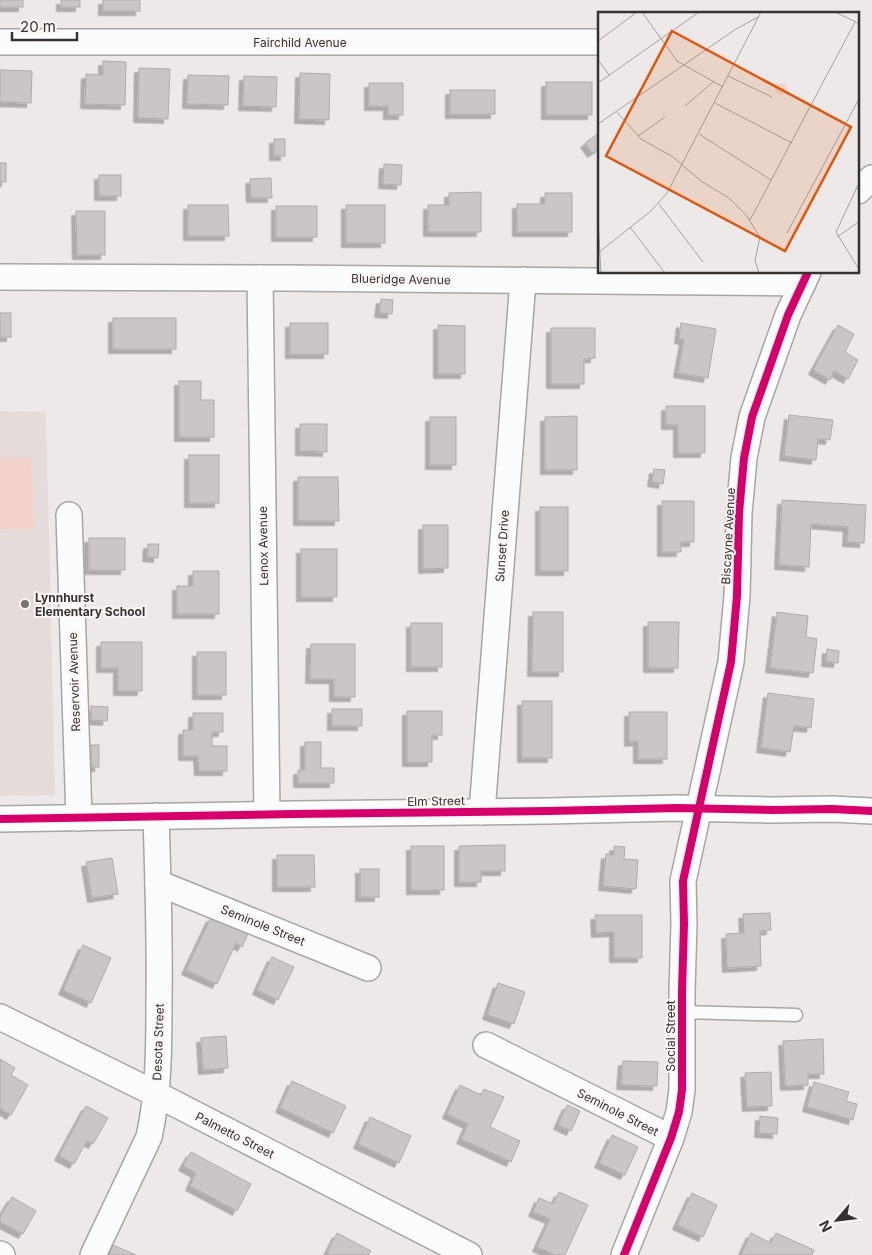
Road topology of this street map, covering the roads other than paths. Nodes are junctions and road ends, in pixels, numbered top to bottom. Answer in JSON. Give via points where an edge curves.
{"nodes":[{"id":1,"x":0,"y":42,"type":"edge"},
{"id":2,"x":598,"y":42,"type":"edge"},
{"id":3,"x":872,"y":178,"type":"edge"},
{"id":4,"x":860,"y":189,"type":"edge"},
{"id":5,"x":0,"y":277,"type":"edge"},
{"id":6,"x":260,"y":278,"type":"junction"},
{"id":7,"x":805,"y":278,"type":"edge"},
{"id":8,"x":523,"y":280,"type":"junction"},
{"id":9,"x":69,"y":516,"type":"dead end"},
{"id":10,"x":698,"y":808,"type":"junction"},
{"id":11,"x":872,"y":811,"type":"edge"},
{"id":12,"x":482,"y":812,"type":"junction"},
{"id":13,"x":267,"y":814,"type":"junction"},
{"id":14,"x":156,"y":816,"type":"junction"},
{"id":15,"x":79,"y":818,"type":"junction"},
{"id":16,"x":0,"y":819,"type":"edge"},
{"id":17,"x":158,"y":883,"type":"junction"},
{"id":18,"x":368,"y":968,"type":"dead end"},
{"id":19,"x":682,"y":1012,"type":"junction"},
{"id":20,"x":796,"y":1015,"type":"dead end"},
{"id":21,"x":0,"y":1017,"type":"edge"},
{"id":22,"x":486,"y":1045,"type":"dead end"},
{"id":23,"x":156,"y":1094,"type":"junction"},
{"id":24,"x":671,"y":1138,"type":"junction"},
{"id":25,"x":93,"y":1255,"type":"edge"},
{"id":26,"x":469,"y":1255,"type":"edge"},
{"id":27,"x":624,"y":1255,"type":"edge"}],
"edges":[{"from":1,"to":2,"type":"street","name":"Fairchild Avenue"},
{"from":3,"to":4,"type":"street"},
{"from":5,"to":6,"type":"street","name":"Blueridge Avenue"},
{"from":6,"to":8,"type":"street","name":"Blueridge Avenue"},
{"from":6,"to":13,"type":"street","name":"Lenox Avenue"},
{"from":7,"to":8,"type":"street","name":"Blueridge Avenue"},
{"from":7,"to":10,"type":"street","name":"Biscayne Avenue","via":[[788,315],[752,417],[739,513],[731,662]]},
{"from":8,"to":12,"type":"street","name":"Sunset Drive"},
{"from":9,"to":15,"type":"street","name":"Reservoir Avenue"},
{"from":10,"to":11,"type":"street","name":"Elm Street"},
{"from":10,"to":12,"type":"street","name":"Elm Street"},
{"from":10,"to":19,"type":"street","name":"Social Street","via":[[683,882]]},
{"from":12,"to":13,"type":"street","name":"Elm Street"},
{"from":13,"to":14,"type":"street","name":"Elm Street"},
{"from":14,"to":15,"type":"street","name":"Elm Street"},
{"from":14,"to":17,"type":"street","name":"Desota Street"},
{"from":15,"to":16,"type":"street","name":"Elm Street"},
{"from":17,"to":18,"type":"street","name":"Seminole Street"},
{"from":17,"to":23,"type":"street","name":"Desota Street"},
{"from":19,"to":20,"type":"lane"},
{"from":19,"to":24,"type":"street","name":"Social Street","via":[[682,1090]]},
{"from":21,"to":23,"type":"street","name":"Palmetto Street"},
{"from":22,"to":24,"type":"street","name":"Seminole Street"},
{"from":23,"to":25,"type":"street","name":"Desota Street","via":[[149,1137]]},
{"from":23,"to":26,"type":"street","name":"Palmetto Street"},
{"from":24,"to":27,"type":"street","name":"Social Street"}]}
